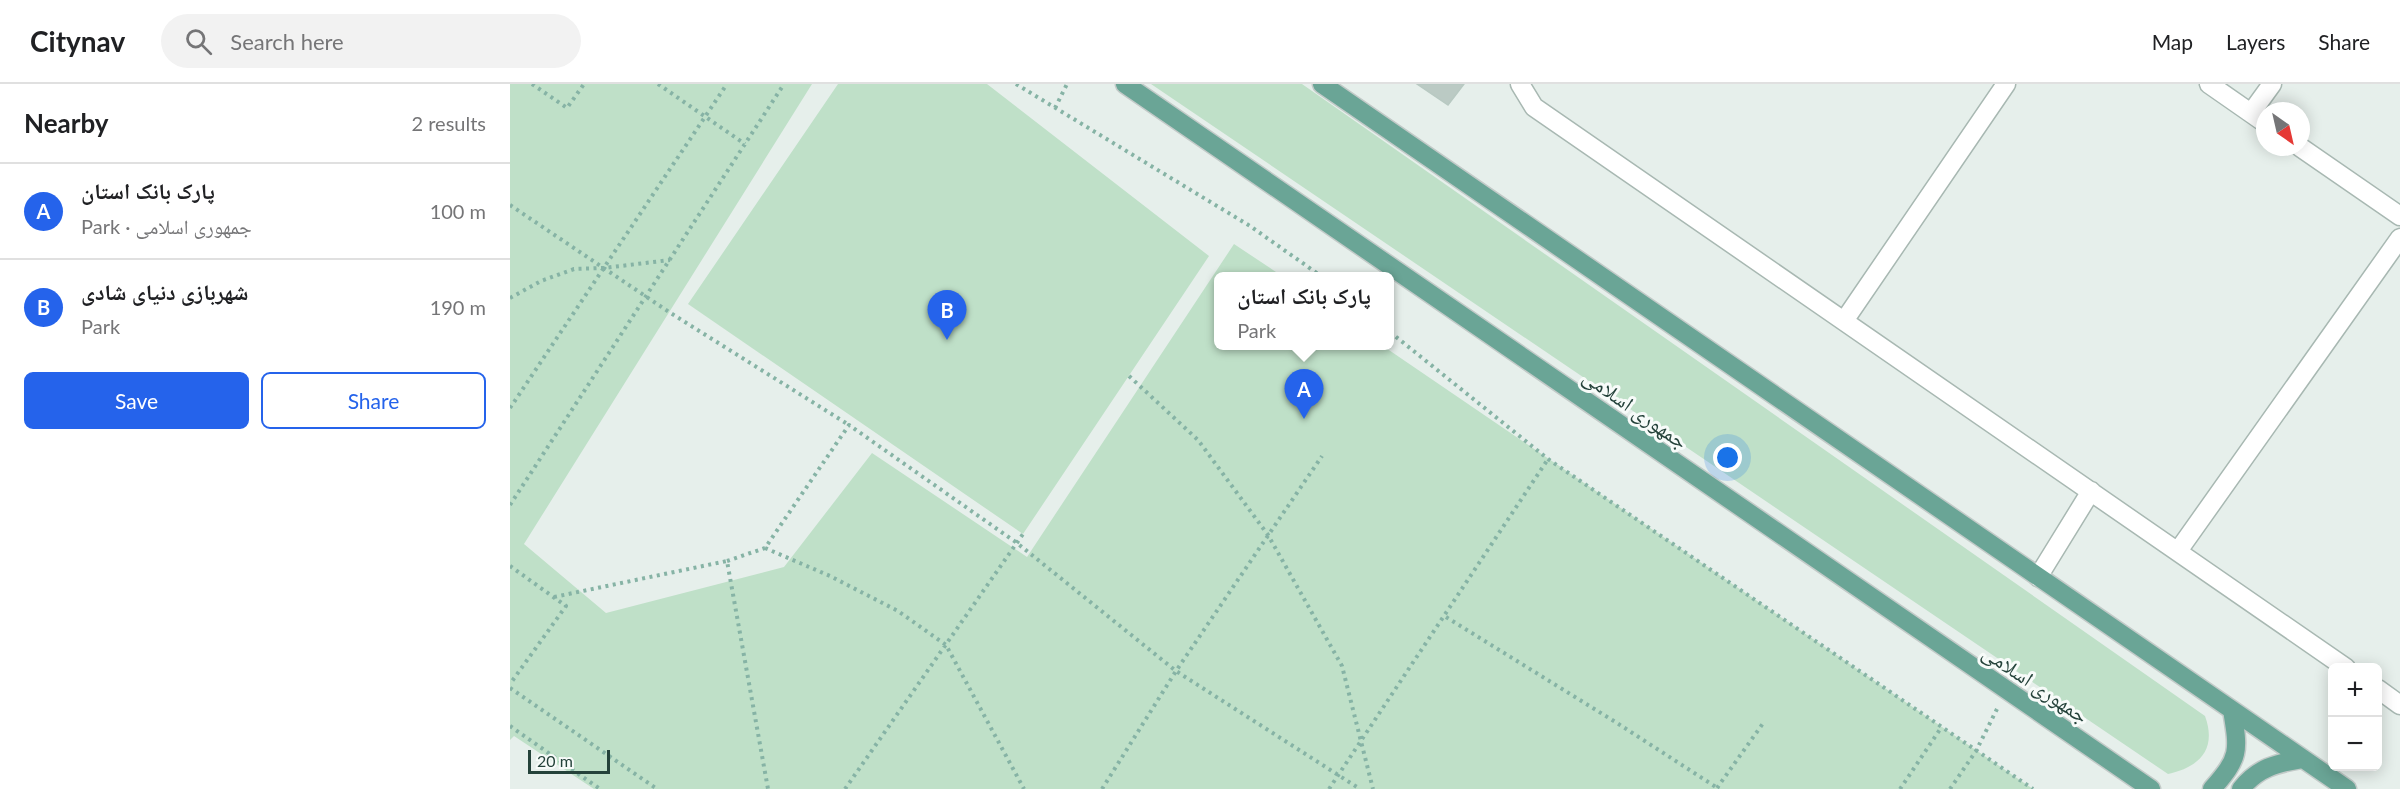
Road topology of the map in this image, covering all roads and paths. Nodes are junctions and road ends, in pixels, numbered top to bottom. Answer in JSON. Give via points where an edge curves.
{"nodes":[{"id":1,"x":532,"y":84,"type":"edge"},
{"id":2,"x":584,"y":84,"type":"edge"},
{"id":3,"x":658,"y":84,"type":"edge"},
{"id":4,"x":727,"y":84,"type":"edge"},
{"id":5,"x":784,"y":84,"type":"edge"},
{"id":6,"x":1016,"y":84,"type":"edge"},
{"id":7,"x":1067,"y":84,"type":"edge"},
{"id":8,"x":1125,"y":84,"type":"edge"},
{"id":9,"x":1322,"y":84,"type":"edge"},
{"id":10,"x":1520,"y":84,"type":"edge"},
{"id":11,"x":2209,"y":84,"type":"edge"},
{"id":12,"x":2272,"y":84,"type":"edge"},
{"id":13,"x":1999,"y":87,"type":"edge"},
{"id":14,"x":2265,"y":102,"type":"edge"},
{"id":15,"x":1054,"y":108,"type":"junction"},
{"id":16,"x":705,"y":116,"type":"junction"},
{"id":17,"x":2256,"y":117,"type":"edge"},
{"id":18,"x":745,"y":144,"type":"junction"},
{"id":19,"x":2310,"y":154,"type":"edge"},
{"id":20,"x":510,"y":205,"type":"edge"},
{"id":21,"x":2400,"y":216,"type":"edge"},
{"id":22,"x":2400,"y":238,"type":"edge"},
{"id":23,"x":670,"y":260,"type":"junction"},
{"id":24,"x":604,"y":268,"type":"junction"},
{"id":25,"x":1315,"y":272,"type":"edge"},
{"id":26,"x":646,"y":297,"type":"junction"},
{"id":27,"x":510,"y":298,"type":"edge"},
{"id":28,"x":1844,"y":321,"type":"junction"},
{"id":29,"x":1394,"y":336,"type":"edge"},
{"id":30,"x":1129,"y":376,"type":"dead end"},
{"id":31,"x":510,"y":408,"type":"edge"},
{"id":32,"x":849,"y":425,"type":"junction"},
{"id":33,"x":1322,"y":456,"type":"dead end"},
{"id":34,"x":1548,"y":459,"type":"junction"},
{"id":35,"x":2091,"y":491,"type":"junction"},
{"id":36,"x":510,"y":505,"type":"edge"},
{"id":37,"x":1023,"y":534,"type":"dead end"},
{"id":38,"x":1268,"y":535,"type":"junction"},
{"id":39,"x":1017,"y":543,"type":"junction"},
{"id":40,"x":765,"y":548,"type":"junction"},
{"id":41,"x":2178,"y":551,"type":"junction"},
{"id":42,"x":727,"y":561,"type":"junction"},
{"id":43,"x":510,"y":566,"type":"edge"},
{"id":44,"x":2038,"y":577,"type":"junction"},
{"id":45,"x":554,"y":597,"type":"junction"},
{"id":46,"x":1446,"y":617,"type":"junction"},
{"id":47,"x":946,"y":645,"type":"junction"},
{"id":48,"x":2339,"y":663,"type":"edge"},
{"id":49,"x":1176,"y":672,"type":"junction"},
{"id":50,"x":510,"y":686,"type":"edge"},
{"id":51,"x":2006,"y":690,"type":"junction"},
{"id":52,"x":2382,"y":692,"type":"edge"},
{"id":53,"x":2400,"y":705,"type":"edge"},
{"id":54,"x":2232,"y":710,"type":"junction"},
{"id":55,"x":1764,"y":722,"type":"dead end"},
{"id":56,"x":510,"y":726,"type":"edge"},
{"id":57,"x":1941,"y":728,"type":"junction"},
{"id":58,"x":1361,"y":742,"type":"junction"},
{"id":59,"x":1976,"y":751,"type":"junction"},
{"id":60,"x":2302,"y":759,"type":"junction"},
{"id":61,"x":1339,"y":774,"type":"junction"},
{"id":62,"x":1717,"y":788,"type":"edge"},
{"id":63,"x":600,"y":789,"type":"edge"},
{"id":64,"x":657,"y":789,"type":"edge"},
{"id":65,"x":768,"y":789,"type":"edge"},
{"id":66,"x":845,"y":789,"type":"edge"},
{"id":67,"x":1024,"y":789,"type":"edge"},
{"id":68,"x":1102,"y":789,"type":"edge"},
{"id":69,"x":1329,"y":789,"type":"edge"},
{"id":70,"x":1360,"y":789,"type":"edge"},
{"id":71,"x":1373,"y":789,"type":"edge"},
{"id":72,"x":1900,"y":789,"type":"edge"},
{"id":73,"x":1950,"y":789,"type":"edge"},
{"id":74,"x":2033,"y":789,"type":"edge"},
{"id":75,"x":2151,"y":789,"type":"edge"},
{"id":76,"x":2212,"y":789,"type":"edge"},
{"id":77,"x":2241,"y":789,"type":"edge"},
{"id":78,"x":2347,"y":789,"type":"edge"}],
"edges":[{"from":1,"to":2,"type":"path","via":[[567,108]]},
{"from":3,"to":16,"type":"path"},
{"from":4,"to":16,"type":"path"},
{"from":5,"to":18,"type":"path"},
{"from":6,"to":15,"type":"path"},
{"from":7,"to":15,"type":"path"},
{"from":8,"to":51,"type":"main road","name":"جمهوری اسلامی"},
{"from":9,"to":44,"type":"main road"},
{"from":10,"to":28,"type":"street","via":[[1534,107]]},
{"from":11,"to":17,"type":"street"},
{"from":12,"to":14,"type":"street"},
{"from":13,"to":28,"type":"street"},
{"from":15,"to":25,"type":"path","via":[[1250,226]]},
{"from":16,"to":18,"type":"path"},
{"from":16,"to":24,"type":"path"},
{"from":18,"to":23,"type":"path"},
{"from":19,"to":21,"type":"street"},
{"from":20,"to":24,"type":"path"},
{"from":22,"to":41,"type":"street"},
{"from":23,"to":24,"type":"path"},
{"from":23,"to":26,"type":"path"},
{"from":24,"to":26,"type":"path"},
{"from":24,"to":27,"type":"path","via":[[574,269]]},
{"from":24,"to":31,"type":"path"},
{"from":26,"to":32,"type":"path"},
{"from":26,"to":36,"type":"path"},
{"from":28,"to":35,"type":"street"},
{"from":29,"to":34,"type":"path"},
{"from":30,"to":38,"type":"path","via":[[1198,440]]},
{"from":32,"to":39,"type":"path"},
{"from":32,"to":40,"type":"path"},
{"from":33,"to":38,"type":"path"},
{"from":34,"to":46,"type":"path"},
{"from":34,"to":57,"type":"path"},
{"from":35,"to":41,"type":"street"},
{"from":35,"to":44,"type":"street"},
{"from":37,"to":39,"type":"path"},
{"from":38,"to":49,"type":"path"},
{"from":38,"to":58,"type":"path","via":[[1342,666]]},
{"from":39,"to":47,"type":"path"},
{"from":39,"to":49,"type":"path"},
{"from":40,"to":42,"type":"path"},
{"from":40,"to":47,"type":"path","via":[[898,611]]},
{"from":41,"to":48,"type":"street"},
{"from":42,"to":45,"type":"path"},
{"from":42,"to":65,"type":"path"},
{"from":43,"to":45,"type":"path"},
{"from":44,"to":54,"type":"main road"},
{"from":45,"to":50,"type":"path","via":[[566,606]]},
{"from":46,"to":58,"type":"path"},
{"from":46,"to":62,"type":"path"},
{"from":47,"to":66,"type":"path"},
{"from":47,"to":67,"type":"path"},
{"from":49,"to":61,"type":"path"},
{"from":49,"to":68,"type":"path"},
{"from":50,"to":64,"type":"path"},
{"from":51,"to":59,"type":"path"},
{"from":51,"to":75,"type":"main road","name":"جمهوری اسلامی"},
{"from":52,"to":53,"type":"street"},
{"from":54,"to":60,"type":"main road"},
{"from":54,"to":76,"type":"main road","via":[[2238,745],[2233,765]]},
{"from":55,"to":62,"type":"path"},
{"from":56,"to":63,"type":"path"},
{"from":57,"to":59,"type":"path"},
{"from":57,"to":72,"type":"path"},
{"from":58,"to":61,"type":"path"},
{"from":58,"to":71,"type":"path"},
{"from":59,"to":73,"type":"path"},
{"from":59,"to":74,"type":"path"},
{"from":60,"to":77,"type":"main road","via":[[2272,764],[2249,778]]},
{"from":60,"to":78,"type":"main road"},
{"from":61,"to":69,"type":"path"},
{"from":61,"to":70,"type":"path"}]}
